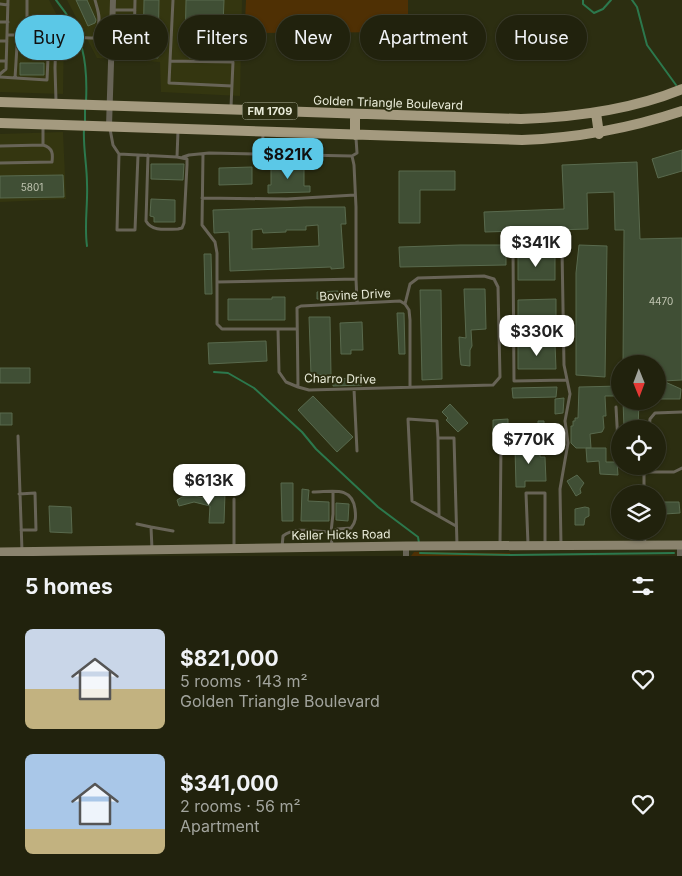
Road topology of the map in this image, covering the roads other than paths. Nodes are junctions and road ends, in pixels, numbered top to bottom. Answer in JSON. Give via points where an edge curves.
{"nodes":[{"id":1,"x":27,"y":0,"type":"edge"},
{"id":2,"x":95,"y":0,"type":"edge"},
{"id":3,"x":113,"y":0,"type":"edge"},
{"id":4,"x":135,"y":0,"type":"edge"},
{"id":5,"x":173,"y":0,"type":"edge"},
{"id":6,"x":8,"y":2,"type":"edge"},
{"id":7,"x":0,"y":4,"type":"edge"},
{"id":8,"x":112,"y":10,"type":"junction"},
{"id":9,"x":135,"y":10,"type":"junction"},
{"id":10,"x":27,"y":15,"type":"edge"},
{"id":11,"x":99,"y":15,"type":"edge"},
{"id":12,"x":112,"y":15,"type":"edge"},
{"id":13,"x":135,"y":15,"type":"edge"},
{"id":14,"x":0,"y":22,"type":"edge"},
{"id":15,"x":8,"y":22,"type":"junction"},
{"id":16,"x":7,"y":35,"type":"junction"},
{"id":17,"x":15,"y":35,"type":"edge"},
{"id":18,"x":84,"y":38,"type":"edge"},
{"id":19,"x":94,"y":38,"type":"edge"},
{"id":20,"x":0,"y":41,"type":"edge"},
{"id":21,"x":7,"y":41,"type":"junction"},
{"id":22,"x":16,"y":60,"type":"edge"},
{"id":23,"x":47,"y":60,"type":"edge"},
{"id":24,"x":55,"y":60,"type":"edge"},
{"id":25,"x":110,"y":60,"type":"edge"},
{"id":26,"x":0,"y":61,"type":"edge"},
{"id":27,"x":6,"y":61,"type":"junction"},
{"id":28,"x":170,"y":61,"type":"junction"},
{"id":29,"x":0,"y":76,"type":"edge"},
{"id":30,"x":15,"y":78,"type":"junction"},
{"id":31,"x":232,"y":86,"type":"junction"},
{"id":32,"x":682,"y":89,"type":"edge"},
{"id":33,"x":0,"y":102,"type":"edge"},
{"id":34,"x":57,"y":104,"type":"junction"},
{"id":35,"x":105,"y":105,"type":"junction"},
{"id":36,"x":230,"y":110,"type":"junction"},
{"id":37,"x":682,"y":111,"type":"edge"},
{"id":38,"x":596,"y":113,"type":"junction"},
{"id":39,"x":355,"y":114,"type":"junction"},
{"id":40,"x":0,"y":123,"type":"edge"},
{"id":41,"x":43,"y":124,"type":"junction"},
{"id":42,"x":104,"y":126,"type":"junction"},
{"id":43,"x":178,"y":128,"type":"junction"},
{"id":44,"x":263,"y":132,"type":"junction"},
{"id":45,"x":356,"y":134,"type":"junction"},
{"id":46,"x":599,"y":134,"type":"junction"},
{"id":47,"x":43,"y":145,"type":"junction"},
{"id":48,"x":0,"y":146,"type":"edge"},
{"id":49,"x":119,"y":154,"type":"junction"},
{"id":50,"x":203,"y":154,"type":"junction"},
{"id":51,"x":262,"y":154,"type":"junction"},
{"id":52,"x":138,"y":155,"type":"junction"},
{"id":53,"x":148,"y":155,"type":"junction"},
{"id":54,"x":352,"y":156,"type":"junction"},
{"id":55,"x":177,"y":157,"type":"junction"},
{"id":56,"x":183,"y":157,"type":"junction"},
{"id":57,"x":0,"y":163,"type":"edge"},
{"id":58,"x":355,"y":195,"type":"junction"},
{"id":59,"x":202,"y":198,"type":"junction"},
{"id":60,"x":356,"y":279,"type":"junction"},
{"id":61,"x":217,"y":282,"type":"junction"},
{"id":62,"x":357,"y":302,"type":"junction"},
{"id":63,"x":405,"y":304,"type":"junction"},
{"id":64,"x":278,"y":329,"type":"junction"},
{"id":65,"x":297,"y":329,"type":"junction"},
{"id":66,"x":567,"y":380,"type":"junction"},
{"id":67,"x":298,"y":387,"type":"junction"},
{"id":68,"x":410,"y":387,"type":"junction"},
{"id":69,"x":354,"y":389,"type":"junction"},
{"id":70,"x":682,"y":412,"type":"edge"},
{"id":71,"x":650,"y":420,"type":"edge"},
{"id":72,"x":18,"y":436,"type":"dead end"},
{"id":73,"x":438,"y":438,"type":"junction"},
{"id":74,"x":501,"y":443,"type":"dead end"},
{"id":75,"x":357,"y":452,"type":"dead end"},
{"id":76,"x":682,"y":468,"type":"edge"},
{"id":77,"x":666,"y":472,"type":"edge"},
{"id":78,"x":313,"y":492,"type":"dead end"},
{"id":79,"x":333,"y":492,"type":"junction"},
{"id":80,"x":19,"y":494,"type":"junction"},
{"id":81,"x":234,"y":499,"type":"dead end"},
{"id":82,"x":439,"y":516,"type":"junction"},
{"id":83,"x":137,"y":524,"type":"dead end"},
{"id":84,"x":456,"y":526,"type":"junction"},
{"id":85,"x":151,"y":527,"type":"junction"},
{"id":86,"x":20,"y":530,"type":"junction"},
{"id":87,"x":173,"y":531,"type":"dead end"},
{"id":88,"x":331,"y":532,"type":"junction"},
{"id":89,"x":644,"y":540,"type":"edge"},
{"id":90,"x":546,"y":545,"type":"junction"},
{"id":91,"x":561,"y":545,"type":"junction"},
{"id":92,"x":644,"y":545,"type":"junction"},
{"id":93,"x":681,"y":545,"type":"edge"},
{"id":94,"x":406,"y":546,"type":"junction"},
{"id":95,"x":457,"y":546,"type":"junction"},
{"id":96,"x":500,"y":546,"type":"junction"},
{"id":97,"x":528,"y":546,"type":"junction"},
{"id":98,"x":332,"y":548,"type":"junction"},
{"id":99,"x":234,"y":549,"type":"junction"},
{"id":100,"x":282,"y":549,"type":"junction"},
{"id":101,"x":152,"y":550,"type":"junction"},
{"id":102,"x":0,"y":552,"type":"edge"},
{"id":103,"x":22,"y":552,"type":"junction"},
{"id":104,"x":123,"y":553,"type":"edge"},
{"id":105,"x":406,"y":556,"type":"edge"},
{"id":106,"x":680,"y":556,"type":"edge"}],
"edges":[{"from":1,"to":10,"type":"lane"},
{"from":2,"to":11,"type":"lane"},
{"from":3,"to":8,"type":"street"},
{"from":4,"to":9,"type":"lane"},
{"from":5,"to":28,"type":"lane"},
{"from":6,"to":7,"type":"lane"},
{"from":6,"to":15,"type":"lane"},
{"from":8,"to":9,"type":"lane"},
{"from":8,"to":12,"type":"street"},
{"from":9,"to":13,"type":"lane"},
{"from":14,"to":15,"type":"lane"},
{"from":15,"to":16,"type":"lane"},
{"from":16,"to":17,"type":"lane"},
{"from":16,"to":21,"type":"lane"},
{"from":18,"to":19,"type":"lane"},
{"from":20,"to":21,"type":"lane"},
{"from":21,"to":27,"type":"lane"},
{"from":22,"to":30,"type":"lane"},
{"from":23,"to":30,"type":"lane","via":[[46,80]]},
{"from":24,"to":34,"type":"lane"},
{"from":25,"to":35,"type":"street"},
{"from":26,"to":27,"type":"lane"},
{"from":27,"to":29,"type":"lane","via":[[6,69]]},
{"from":28,"to":31,"type":"lane","via":[[169,83]]},
{"from":28,"to":31,"type":"lane","via":[[232,62]]},
{"from":29,"to":30,"type":"lane"},
{"from":31,"to":36,"type":"lane"},
{"from":32,"to":38,"type":"main road","name":"Golden Triangle Boulevard","number":"FM 1709"},
{"from":33,"to":34,"type":"main road","name":"Golden Triangle Boulevard","number":"FM 1709"},
{"from":34,"to":35,"type":"main road","name":"Golden Triangle Boulevard","number":"FM 1709"},
{"from":35,"to":36,"type":"main road","name":"Golden Triangle Boulevard","number":"FM 1709"},
{"from":35,"to":42,"type":"street"},
{"from":36,"to":39,"type":"main road","name":"Golden Triangle Boulevard","number":"FM 1709"},
{"from":37,"to":46,"type":"main road","number":"FM 1709"},
{"from":38,"to":39,"type":"main road","name":"Golden Triangle Boulevard","number":"FM 1709","via":[[522,119]]},
{"from":38,"to":46,"type":"main road"},
{"from":39,"to":45,"type":"main road"},
{"from":40,"to":41,"type":"main road","number":"FM 1709"},
{"from":41,"to":42,"type":"main road","number":"FM 1709"},
{"from":41,"to":47,"type":"lane"},
{"from":42,"to":43,"type":"main road","number":"FM 1709"},
{"from":42,"to":49,"type":"lane"},
{"from":43,"to":44,"type":"main road","number":"FM 1709"},
{"from":43,"to":55,"type":"lane"},
{"from":44,"to":45,"type":"main road","number":"FM 1709"},
{"from":44,"to":51,"type":"lane"},
{"from":45,"to":46,"type":"main road","number":"FM 1709","via":[[522,140]]},
{"from":45,"to":54,"type":"lane","via":[[357,153]]},
{"from":47,"to":48,"type":"lane"},
{"from":47,"to":57,"type":"lane","via":[[51,150],[52,162]]},
{"from":49,"to":52,"type":"lane"},
{"from":49,"to":52,"type":"lane","via":[[117,230],[135,230]]},
{"from":50,"to":51,"type":"lane"},
{"from":50,"to":56,"type":"lane"},
{"from":50,"to":59,"type":"lane"},
{"from":51,"to":54,"type":"lane"},
{"from":52,"to":53,"type":"lane"},
{"from":53,"to":55,"type":"lane"},
{"from":53,"to":56,"type":"lane","via":[[148,226],[178,230],[184,223],[187,159]]},
{"from":54,"to":58,"type":"lane"},
{"from":55,"to":56,"type":"lane"},
{"from":58,"to":59,"type":"lane","via":[[286,199]]},
{"from":58,"to":60,"type":"lane"},
{"from":59,"to":61,"type":"lane","via":[[202,225],[215,242],[217,253]]},
{"from":60,"to":61,"type":"lane"},
{"from":60,"to":62,"type":"lane"},
{"from":61,"to":64,"type":"lane","via":[[220,328]]},
{"from":62,"to":63,"type":"lane","name":"Bovine Drive","via":[[400,301]]},
{"from":62,"to":65,"type":"lane","name":"Bovine Drive","via":[[301,306],[297,308]]},
{"from":63,"to":68,"type":"lane","via":[[410,320]]},
{"from":63,"to":68,"type":"lane","name":"Bovine Drive","via":[[410,284],[418,278],[484,276],[494,279],[498,287],[500,377],[497,381],[493,385]]},
{"from":64,"to":65,"type":"lane"},
{"from":64,"to":67,"type":"lane","via":[[279,372],[286,382]]},
{"from":65,"to":67,"type":"lane","name":"Charro Drive"},
{"from":66,"to":66,"type":"lane","via":[[562,249],[513,250],[514,381]]},
{"from":66,"to":91,"type":"lane","via":[[570,394],[565,421],[568,443],[560,489]]},
{"from":67,"to":69,"type":"lane","name":"Charro Drive","via":[[309,390]]},
{"from":68,"to":69,"type":"lane","name":"Charro Drive"},
{"from":69,"to":75,"type":"lane"},
{"from":70,"to":71,"type":"lane","via":[[654,413]]},
{"from":72,"to":80,"type":"lane"},
{"from":73,"to":82,"type":"lane"},
{"from":73,"to":82,"type":"lane","via":[[437,421],[408,419],[412,501]]},
{"from":73,"to":84,"type":"lane","via":[[454,438]]},
{"from":74,"to":96,"type":"lane"},
{"from":76,"to":77,"type":"lane"},
{"from":78,"to":79,"type":"lane"},
{"from":79,"to":88,"type":"lane"},
{"from":79,"to":88,"type":"lane","via":[[343,491],[350,495],[354,502],[355,522],[351,528]]},
{"from":80,"to":86,"type":"lane"},
{"from":80,"to":86,"type":"lane","via":[[34,493],[36,530]]},
{"from":81,"to":99,"type":"lane"},
{"from":82,"to":84,"type":"lane"},
{"from":83,"to":85,"type":"lane"},
{"from":84,"to":95,"type":"lane"},
{"from":85,"to":87,"type":"lane"},
{"from":85,"to":101,"type":"lane"},
{"from":86,"to":103,"type":"lane"},
{"from":88,"to":98,"type":"lane"},
{"from":88,"to":100,"type":"lane","via":[[287,532],[283,536]]},
{"from":89,"to":92,"type":"lane"},
{"from":90,"to":91,"type":"street","name":"Keller Hicks Road"},
{"from":90,"to":97,"type":"street","name":"Keller Hicks Road"},
{"from":90,"to":97,"type":"lane","via":[[544,493],[526,493]]},
{"from":91,"to":92,"type":"street","name":"Keller Hicks Road"},
{"from":92,"to":93,"type":"street","name":"Keller Hicks Road"},
{"from":93,"to":106,"type":"street"},
{"from":94,"to":95,"type":"street","name":"Keller Hicks Road"},
{"from":94,"to":98,"type":"street","name":"Keller Hicks Road"},
{"from":94,"to":105,"type":"street"},
{"from":95,"to":96,"type":"street","name":"Keller Hicks Road"},
{"from":96,"to":97,"type":"street","name":"Keller Hicks Road"},
{"from":98,"to":100,"type":"street","name":"Keller Hicks Road"},
{"from":99,"to":100,"type":"street","name":"Keller Hicks Road"},
{"from":99,"to":101,"type":"street","name":"Keller Hicks Road"},
{"from":101,"to":104,"type":"street","name":"Keller Hicks Road"},
{"from":102,"to":103,"type":"street","name":"Keller Hicks Road"},
{"from":103,"to":104,"type":"street","name":"Keller Hicks Road"}]}
